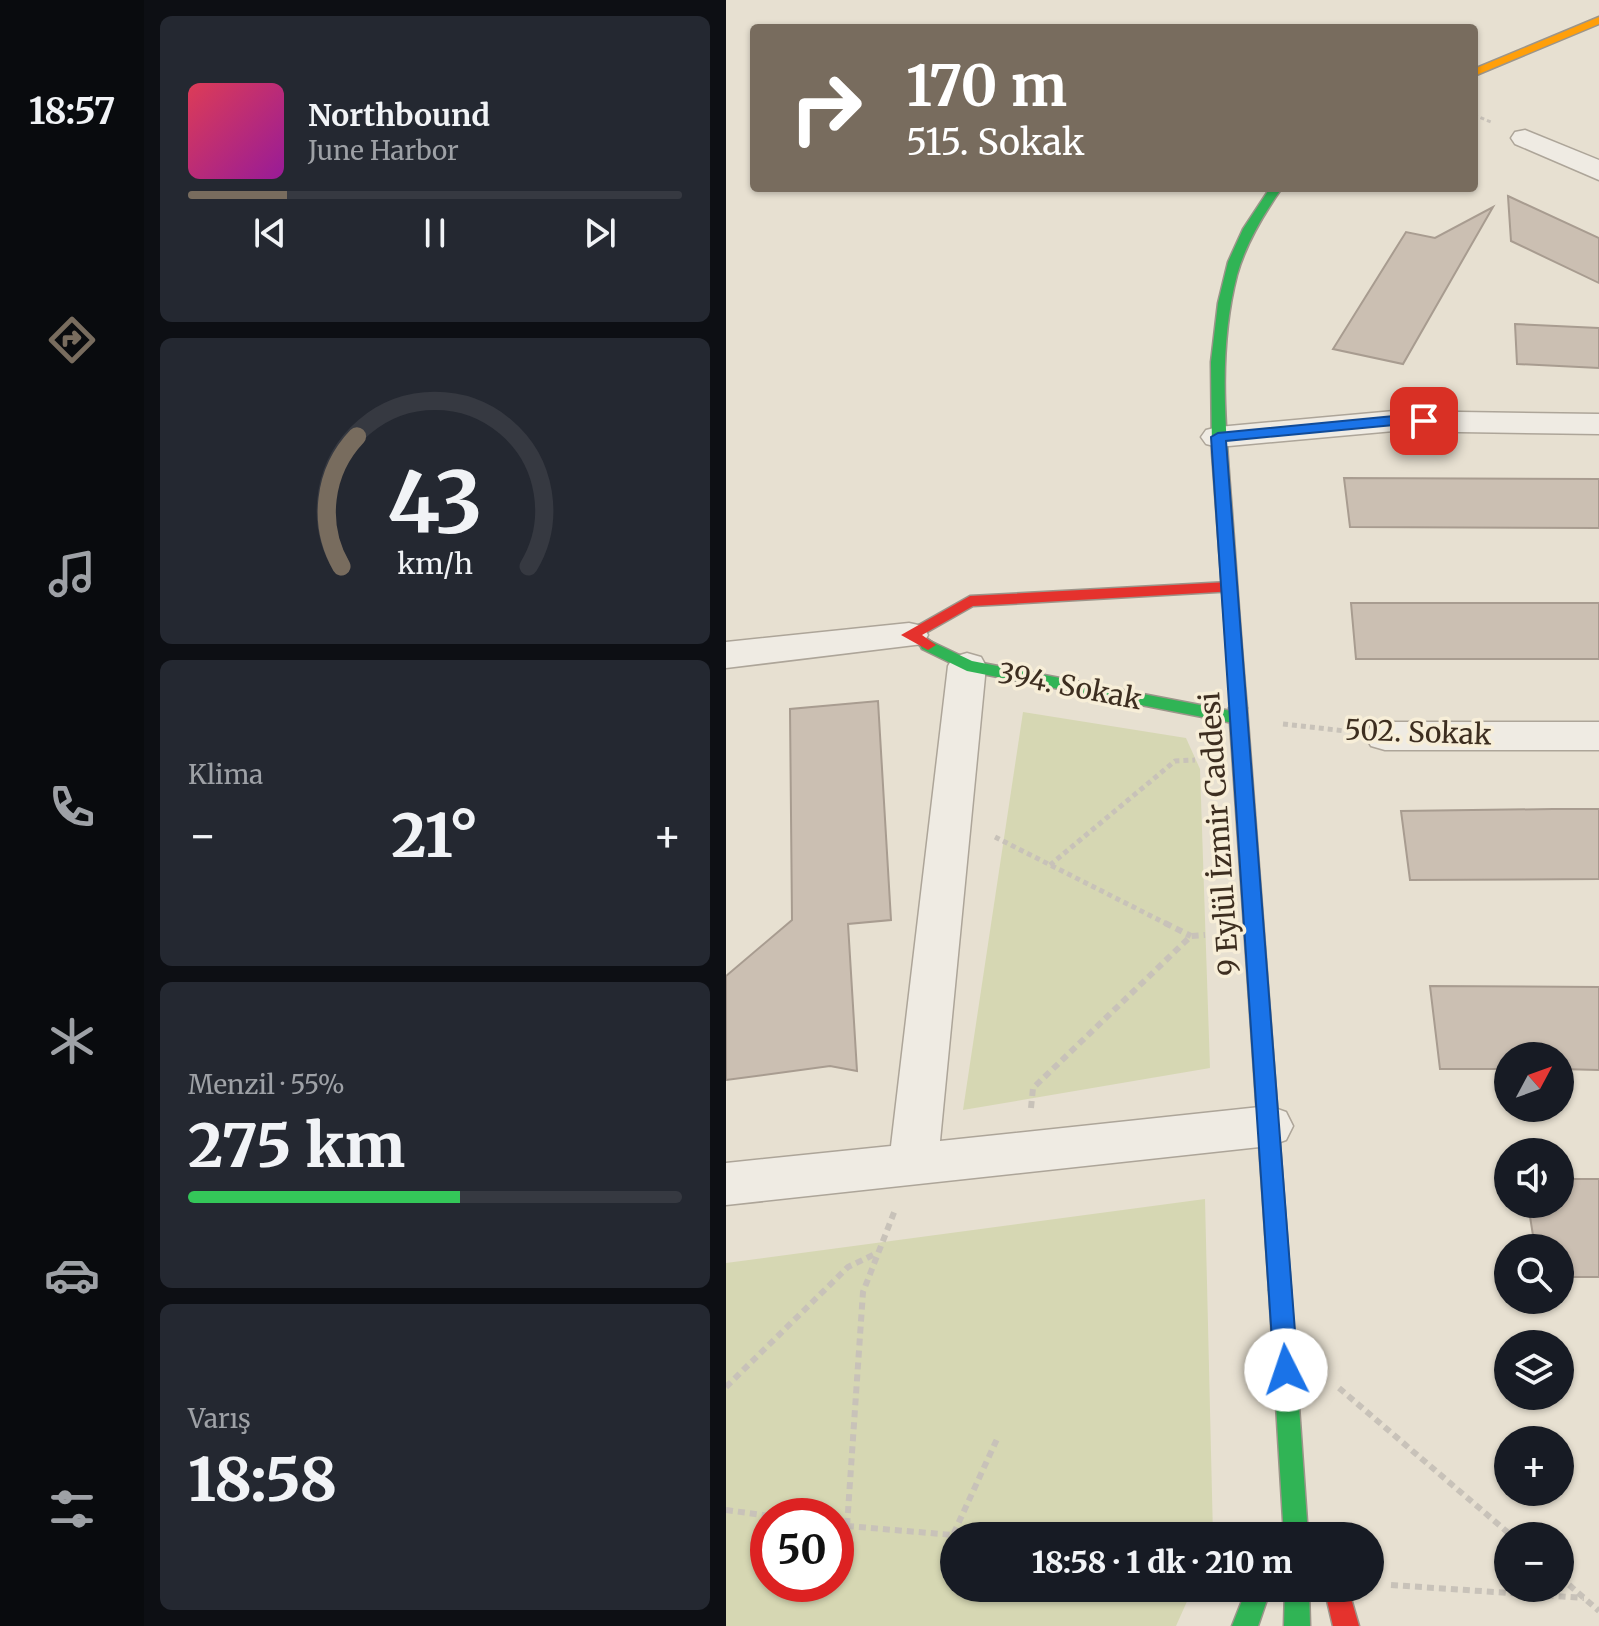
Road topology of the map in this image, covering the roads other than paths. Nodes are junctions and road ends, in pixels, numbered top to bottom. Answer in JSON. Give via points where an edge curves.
{"nodes":[{"id":1,"x":1599,"y":20,"type":"edge"},
{"id":2,"x":1478,"y":71,"type":"edge"},
{"id":3,"x":1525,"y":138,"type":"dead end"},
{"id":4,"x":1599,"y":171,"type":"edge"},
{"id":5,"x":1273,"y":192,"type":"edge"},
{"id":6,"x":1599,"y":424,"type":"edge"},
{"id":7,"x":1218,"y":437,"type":"junction"},
{"id":8,"x":1229,"y":587,"type":"junction"},
{"id":9,"x":909,"y":635,"type":"junction"},
{"id":10,"x":726,"y":655,"type":"edge"},
{"id":11,"x":967,"y":666,"type":"junction"},
{"id":12,"x":1238,"y":718,"type":"junction"},
{"id":13,"x":1385,"y":736,"type":"road end"},
{"id":14,"x":1599,"y":736,"type":"edge"},
{"id":15,"x":1269,"y":1126,"type":"junction"},
{"id":16,"x":913,"y":1165,"type":"junction"},
{"id":17,"x":726,"y":1184,"type":"edge"},
{"id":18,"x":1295,"y":1490,"type":"junction"},
{"id":19,"x":1283,"y":1522,"type":"edge"},
{"id":20,"x":1296,"y":1522,"type":"edge"},
{"id":21,"x":1309,"y":1522,"type":"edge"},
{"id":22,"x":1254,"y":1602,"type":"edge"},
{"id":23,"x":1297,"y":1602,"type":"edge"},
{"id":24,"x":1340,"y":1602,"type":"edge"},
{"id":25,"x":1245,"y":1626,"type":"edge"},
{"id":26,"x":1297,"y":1626,"type":"edge"},
{"id":27,"x":1346,"y":1626,"type":"edge"}],
"edges":[{"from":1,"to":2,"type":"main road"},
{"from":3,"to":4,"type":"street"},
{"from":5,"to":7,"type":"main road","name":"9 Eylül İzmir Caddesi","via":[[1253,220],[1230,272],[1222,306]]},
{"from":6,"to":7,"type":"street","via":[[1394,421]]},
{"from":7,"to":8,"type":"main road","name":"9 Eylül İzmir Caddesi"},
{"from":8,"to":9,"type":"main road","via":[[970,601]]},
{"from":8,"to":12,"type":"main road","name":"9 Eylül İzmir Caddesi"},
{"from":9,"to":10,"type":"street"},
{"from":9,"to":11,"type":"main road","name":"394. Sokak"},
{"from":11,"to":12,"type":"main road","name":"394. Sokak"},
{"from":11,"to":16,"type":"street"},
{"from":12,"to":15,"type":"main road","name":"9 Eylül İzmir Caddesi"},
{"from":13,"to":14,"type":"street","name":"502. Sokak"},
{"from":15,"to":16,"type":"street"},
{"from":15,"to":18,"type":"main road","name":"9 Eylül İzmir Caddesi"},
{"from":16,"to":17,"type":"street"},
{"from":18,"to":19,"type":"main road","name":"9 Eylül İzmir Caddesi"},
{"from":18,"to":20,"type":"main road","name":"9 Eylül İzmir Caddesi"},
{"from":18,"to":21,"type":"main road","name":"9 Eylül İzmir Caddesi"},
{"from":22,"to":25,"type":"main road"},
{"from":23,"to":26,"type":"main road"},
{"from":24,"to":27,"type":"main road"}]}
